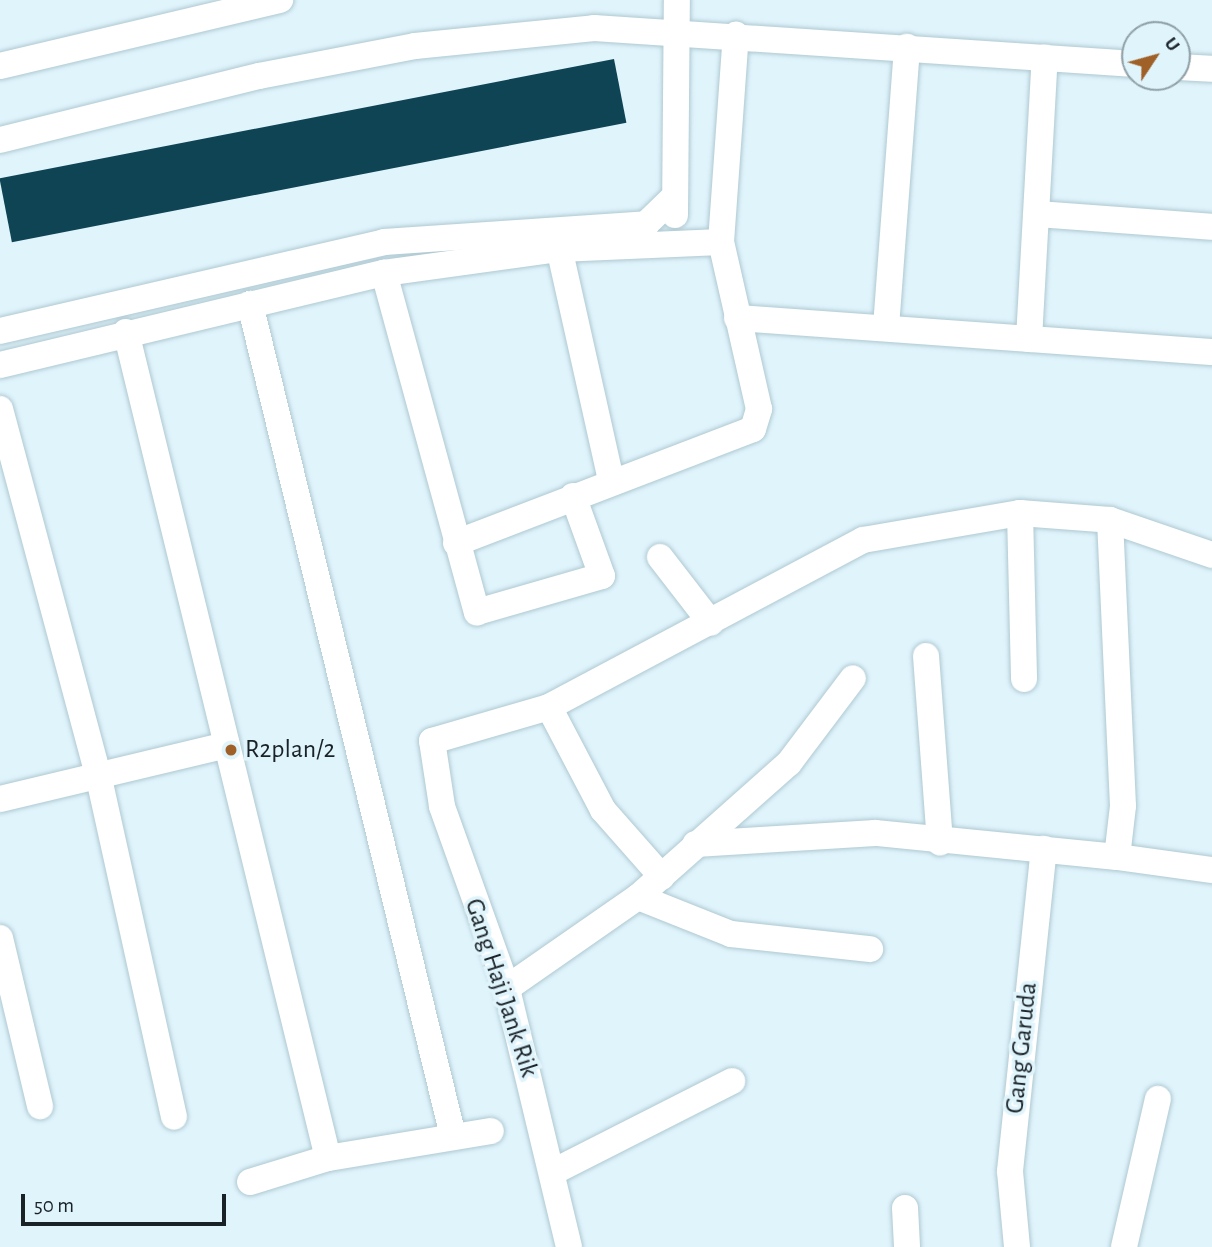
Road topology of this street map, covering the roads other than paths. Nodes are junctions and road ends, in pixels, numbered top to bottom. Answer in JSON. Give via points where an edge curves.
{"nodes":[{"id":1,"x":280,"y":0,"type":"edge"},
{"id":2,"x":678,"y":14,"type":"edge"},
{"id":3,"x":736,"y":35,"type":"junction"},
{"id":4,"x":907,"y":47,"type":"junction"},
{"id":5,"x":1045,"y":57,"type":"junction"},
{"id":6,"x":1121,"y":63,"type":"edge"},
{"id":7,"x":0,"y":66,"type":"edge"},
{"id":8,"x":1191,"y":68,"type":"edge"},
{"id":9,"x":1212,"y":69,"type":"edge"},
{"id":10,"x":0,"y":141,"type":"edge"},
{"id":11,"x":673,"y":198,"type":"junction"},
{"id":12,"x":1037,"y":214,"type":"junction"},
{"id":13,"x":1212,"y":227,"type":"edge"},
{"id":14,"x":629,"y":236,"type":"junction"},
{"id":15,"x":557,"y":240,"type":"junction"},
{"id":16,"x":720,"y":242,"type":"junction"},
{"id":17,"x":679,"y":244,"type":"junction"},
{"id":18,"x":384,"y":273,"type":"junction"},
{"id":19,"x":169,"y":292,"type":"junction"},
{"id":20,"x":250,"y":304,"type":"junction"},
{"id":21,"x":737,"y":318,"type":"junction"},
{"id":22,"x":175,"y":321,"type":"junction"},
{"id":23,"x":886,"y":327,"type":"junction"},
{"id":24,"x":0,"y":331,"type":"edge"},
{"id":25,"x":125,"y":332,"type":"junction"},
{"id":26,"x":1029,"y":339,"type":"junction"},
{"id":27,"x":1212,"y":352,"type":"edge"},
{"id":28,"x":0,"y":365,"type":"edge"},
{"id":29,"x":0,"y":409,"type":"edge"},
{"id":30,"x":611,"y":481,"type":"junction"},
{"id":31,"x":573,"y":496,"type":"junction"},
{"id":32,"x":1020,"y":513,"type":"junction"},
{"id":33,"x":1110,"y":520,"type":"junction"},
{"id":34,"x":456,"y":543,"type":"junction"},
{"id":35,"x":1212,"y":555,"type":"edge"},
{"id":36,"x":660,"y":557,"type":"dead end"},
{"id":37,"x":711,"y":623,"type":"junction"},
{"id":38,"x":926,"y":656,"type":"dead end"},
{"id":39,"x":853,"y":678,"type":"dead end"},
{"id":40,"x":1024,"y":679,"type":"dead end"},
{"id":41,"x":549,"y":707,"type":"junction"},
{"id":42,"x":227,"y":745,"type":"junction"},
{"id":43,"x":97,"y":774,"type":"junction"},
{"id":44,"x":0,"y":799,"type":"edge"},
{"id":45,"x":940,"y":842,"type":"junction"},
{"id":46,"x":695,"y":844,"type":"junction"},
{"id":47,"x":1044,"y":849,"type":"junction"},
{"id":48,"x":1117,"y":857,"type":"junction"},
{"id":49,"x":1212,"y":870,"type":"edge"},
{"id":50,"x":662,"y":877,"type":"junction"},
{"id":51,"x":638,"y":897,"type":"junction"},
{"id":52,"x":0,"y":938,"type":"edge"},
{"id":53,"x":870,"y":949,"type":"dead end"},
{"id":54,"x":507,"y":988,"type":"junction"},
{"id":55,"x":732,"y":1081,"type":"dead end"},
{"id":56,"x":1158,"y":1099,"type":"dead end"},
{"id":57,"x":40,"y":1106,"type":"dead end"},
{"id":58,"x":174,"y":1117,"type":"dead end"},
{"id":59,"x":491,"y":1131,"type":"dead end"},
{"id":60,"x":453,"y":1136,"type":"junction"},
{"id":61,"x":328,"y":1158,"type":"junction"},
{"id":62,"x":554,"y":1172,"type":"junction"},
{"id":63,"x":250,"y":1182,"type":"dead end"},
{"id":64,"x":905,"y":1208,"type":"dead end"},
{"id":65,"x":569,"y":1247,"type":"edge"},
{"id":66,"x":906,"y":1247,"type":"edge"},
{"id":67,"x":1017,"y":1247,"type":"edge"},
{"id":68,"x":1124,"y":1247,"type":"edge"}],
"edges":[{"from":1,"to":7,"type":"street"},
{"from":2,"to":3,"type":"street"},
{"from":2,"to":10,"type":"street","via":[[594,28],[415,46],[258,76]]},
{"from":2,"to":11,"type":"street"},
{"from":3,"to":4,"type":"street"},
{"from":3,"to":16,"type":"street"},
{"from":4,"to":5,"type":"street"},
{"from":4,"to":23,"type":"street"},
{"from":5,"to":6,"type":"street"},
{"from":5,"to":12,"type":"street"},
{"from":8,"to":9,"type":"street"},
{"from":11,"to":14,"type":"street","via":[[654,222]]},
{"from":11,"to":17,"type":"street"},
{"from":12,"to":13,"type":"street"},
{"from":12,"to":26,"type":"street"},
{"from":14,"to":15,"type":"street"},
{"from":14,"to":17,"type":"street"},
{"from":15,"to":18,"type":"street"},
{"from":15,"to":19,"type":"street","via":[[384,242]]},
{"from":15,"to":30,"type":"street"},
{"from":16,"to":17,"type":"street"},
{"from":16,"to":21,"type":"street"},
{"from":18,"to":20,"type":"street"},
{"from":18,"to":34,"type":"street"},
{"from":19,"to":22,"type":"street"},
{"from":19,"to":24,"type":"street"},
{"from":20,"to":22,"type":"street"},
{"from":20,"to":60,"type":"street"},
{"from":21,"to":23,"type":"street"},
{"from":21,"to":30,"type":"street","via":[[759,409],[753,429],[727,444]]},
{"from":22,"to":25,"type":"street"},
{"from":23,"to":26,"type":"street"},
{"from":25,"to":28,"type":"street"},
{"from":25,"to":42,"type":"street"},
{"from":26,"to":27,"type":"street"},
{"from":29,"to":43,"type":"street"},
{"from":30,"to":31,"type":"street"},
{"from":31,"to":34,"type":"street"},
{"from":31,"to":34,"type":"street","via":[[603,572],[597,580],[482,616]]},
{"from":32,"to":33,"type":"street"},
{"from":32,"to":37,"type":"street","via":[[863,540]]},
{"from":32,"to":40,"type":"street"},
{"from":33,"to":35,"type":"street"},
{"from":33,"to":48,"type":"street","via":[[1123,806]]},
{"from":36,"to":37,"type":"street"},
{"from":37,"to":41,"type":"street"},
{"from":38,"to":45,"type":"street"},
{"from":39,"to":46,"type":"street","via":[[789,763]]},
{"from":41,"to":50,"type":"street","via":[[603,810]]},
{"from":41,"to":54,"type":"street","name":"Gang Haji Jank Rik","via":[[440,736],[429,751],[442,806]]},
{"from":42,"to":43,"type":"street"},
{"from":42,"to":61,"type":"street"},
{"from":43,"to":44,"type":"street"},
{"from":43,"to":58,"type":"street"},
{"from":45,"to":46,"type":"street","via":[[850,833]]},
{"from":45,"to":47,"type":"street"},
{"from":46,"to":50,"type":"street"},
{"from":47,"to":48,"type":"street"},
{"from":47,"to":67,"type":"street","name":"Gang Garuda","via":[[1010,1171]]},
{"from":48,"to":49,"type":"street"},
{"from":50,"to":51,"type":"street"},
{"from":51,"to":53,"type":"street","via":[[731,934]]},
{"from":51,"to":54,"type":"street"},
{"from":52,"to":57,"type":"street"},
{"from":54,"to":62,"type":"street","name":"Gang Haji Jank Rik"},
{"from":55,"to":62,"type":"street"},
{"from":56,"to":68,"type":"street"},
{"from":59,"to":60,"type":"street"},
{"from":60,"to":61,"type":"street"},
{"from":61,"to":63,"type":"street"},
{"from":62,"to":65,"type":"street","name":"Gang Haji Jank Rik"},
{"from":64,"to":66,"type":"street"}]}
